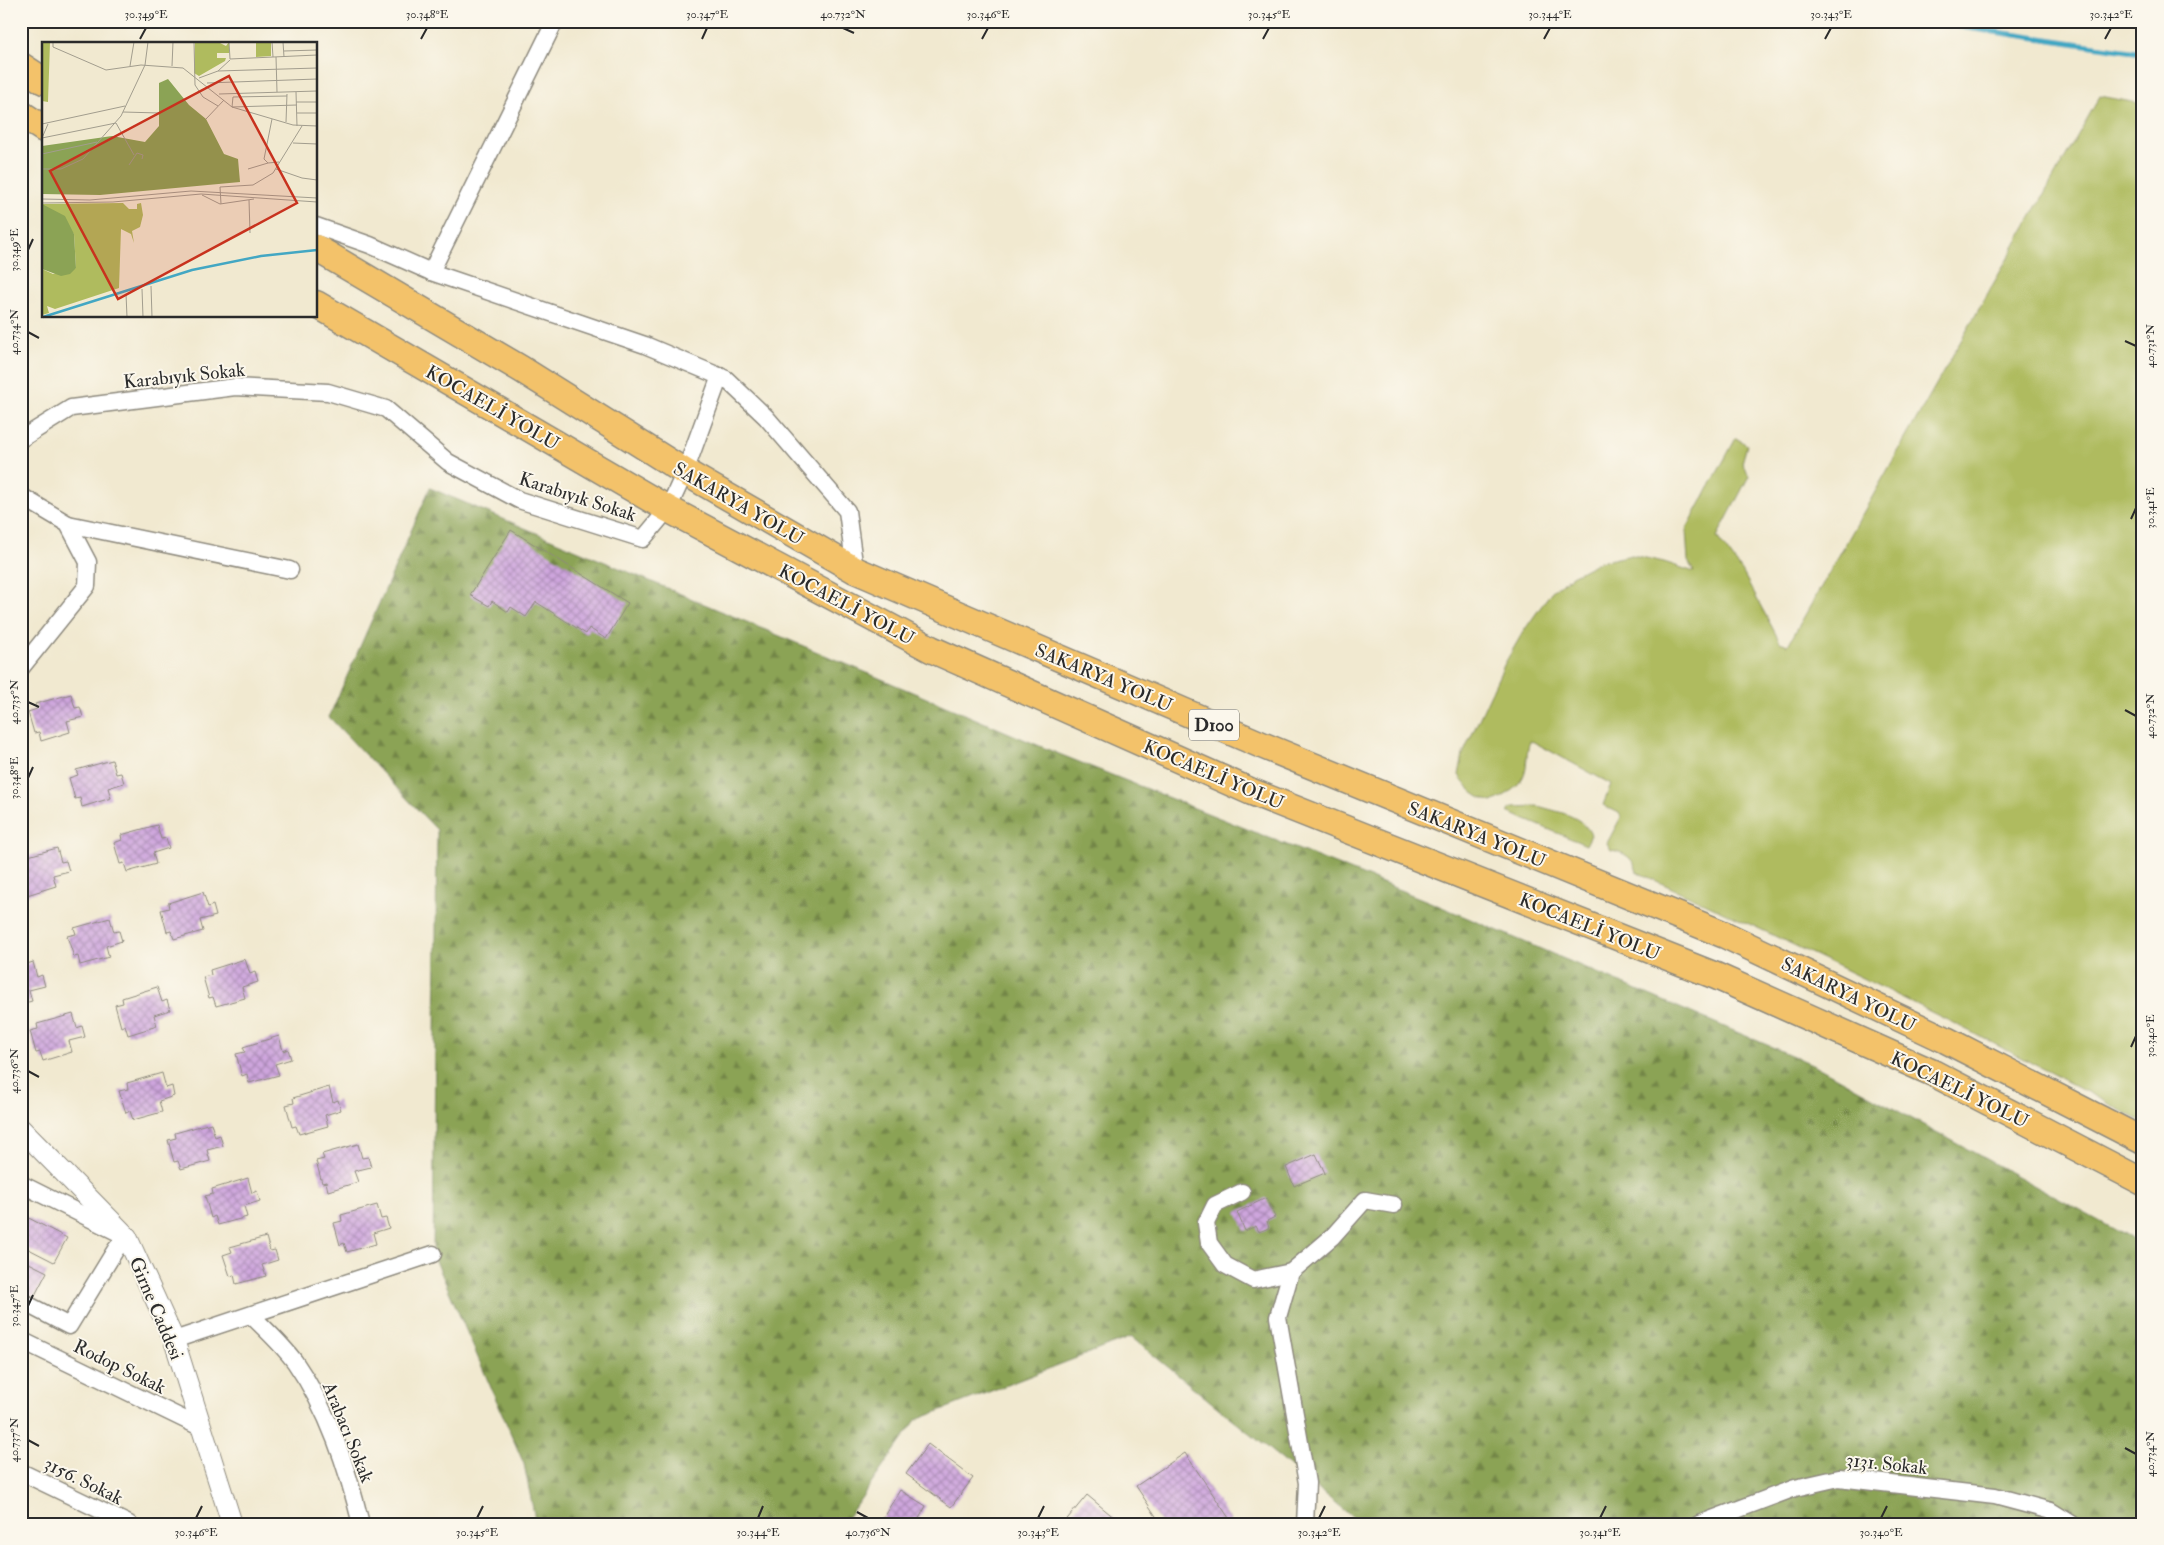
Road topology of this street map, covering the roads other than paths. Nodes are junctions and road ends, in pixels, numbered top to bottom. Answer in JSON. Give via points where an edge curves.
{"nodes":[{"id":1,"x":555,"y":21,"type":"edge"},
{"id":2,"x":21,"y":66,"type":"edge"},
{"id":3,"x":42,"y":80,"type":"edge"},
{"id":4,"x":21,"y":114,"type":"edge"},
{"id":5,"x":42,"y":128,"type":"edge"},
{"id":6,"x":318,"y":227,"type":"edge"},
{"id":7,"x":318,"y":249,"type":"edge"},
{"id":8,"x":431,"y":272,"type":"junction"},
{"id":9,"x":318,"y":305,"type":"edge"},
{"id":10,"x":720,"y":376,"type":"junction"},
{"id":11,"x":23,"y":434,"type":"edge"},
{"id":12,"x":685,"y":472,"type":"junction"},
{"id":13,"x":21,"y":496,"type":"edge"},
{"id":14,"x":668,"y":509,"type":"junction"},
{"id":15,"x":68,"y":524,"type":"junction"},
{"id":16,"x":290,"y":570,"type":"dead end"},
{"id":17,"x":855,"y":570,"type":"junction"},
{"id":18,"x":21,"y":668,"type":"edge"},
{"id":19,"x":21,"y":1129,"type":"edge"},
{"id":20,"x":2143,"y":1141,"type":"edge"},
{"id":21,"x":2143,"y":1182,"type":"edge"},
{"id":22,"x":21,"y":1184,"type":"edge"},
{"id":23,"x":1242,"y":1192,"type":"dead end"},
{"id":24,"x":1394,"y":1205,"type":"dead end"},
{"id":25,"x":127,"y":1237,"type":"junction"},
{"id":26,"x":433,"y":1254,"type":"dead end"},
{"id":27,"x":1291,"y":1272,"type":"junction"},
{"id":28,"x":21,"y":1301,"type":"edge"},
{"id":29,"x":251,"y":1315,"type":"junction"},
{"id":30,"x":21,"y":1340,"type":"edge"},
{"id":31,"x":174,"y":1340,"type":"junction"},
{"id":32,"x":202,"y":1428,"type":"junction"},
{"id":33,"x":21,"y":1472,"type":"edge"},
{"id":34,"x":129,"y":1524,"type":"edge"},
{"id":35,"x":232,"y":1524,"type":"edge"},
{"id":36,"x":361,"y":1524,"type":"edge"},
{"id":37,"x":1305,"y":1524,"type":"edge"},
{"id":38,"x":1699,"y":1524,"type":"edge"},
{"id":39,"x":2072,"y":1524,"type":"edge"}],
"edges":[{"from":1,"to":8,"type":"street"},
{"from":2,"to":3,"type":"highway"},
{"from":4,"to":5,"type":"highway"},
{"from":6,"to":8,"type":"street"},
{"from":7,"to":12,"type":"highway","name":"SAKARYA YOLU","number":"D100","via":[[521,369]]},
{"from":8,"to":10,"type":"street","via":[[645,345]]},
{"from":9,"to":14,"type":"highway","name":"KOCAELİ YOLU","number":"D100"},
{"from":10,"to":12,"type":"street"},
{"from":10,"to":17,"type":"street","via":[[766,417],[847,510]]},
{"from":11,"to":14,"type":"street","name":"Karabıyık Sokak","via":[[71,408],[235,387],[328,392],[386,409],[448,462],[518,500],[643,539]]},
{"from":12,"to":14,"type":"street"},
{"from":12,"to":17,"type":"highway","name":"SAKARYA YOLU","number":"D100"},
{"from":13,"to":15,"type":"street"},
{"from":14,"to":21,"type":"highway","name":"KOCAELİ YOLU","number":"D100","via":[[931,649],[1252,792],[1716,976],[1933,1073]]},
{"from":15,"to":16,"type":"street"},
{"from":15,"to":18,"type":"street","via":[[88,562],[87,586]]},
{"from":17,"to":20,"type":"highway","name":"SAKARYA YOLU","number":"D100","via":[[1264,746],[1725,935],[1946,1040]]},
{"from":19,"to":25,"type":"street","name":"Girne Caddesi"},
{"from":22,"to":25,"type":"street"},
{"from":23,"to":27,"type":"street","via":[[1215,1205],[1206,1223],[1209,1243],[1225,1265],[1253,1280]]},
{"from":24,"to":27,"type":"street","via":[[1365,1200],[1332,1237]]},
{"from":25,"to":28,"type":"street","via":[[116,1249],[70,1326]]},
{"from":25,"to":31,"type":"street","name":"Girne Caddesi"},
{"from":26,"to":29,"type":"street"},
{"from":27,"to":37,"type":"street","via":[[1278,1317],[1307,1483]]},
{"from":29,"to":31,"type":"street"},
{"from":29,"to":36,"type":"street","name":"Arabacı Sokak","via":[[294,1362],[320,1403],[348,1472]]},
{"from":30,"to":32,"type":"street","name":"Rodop Sokak"},
{"from":31,"to":32,"type":"street","name":"Girne Caddesi"},
{"from":32,"to":35,"type":"street","name":"Girne Caddesi"},
{"from":33,"to":34,"type":"street","name":"3156. Sokak"},
{"from":38,"to":39,"type":"street","name":"3131. Sokak","via":[[1795,1488],[1839,1478],[1995,1496],[2051,1511]]}]}
